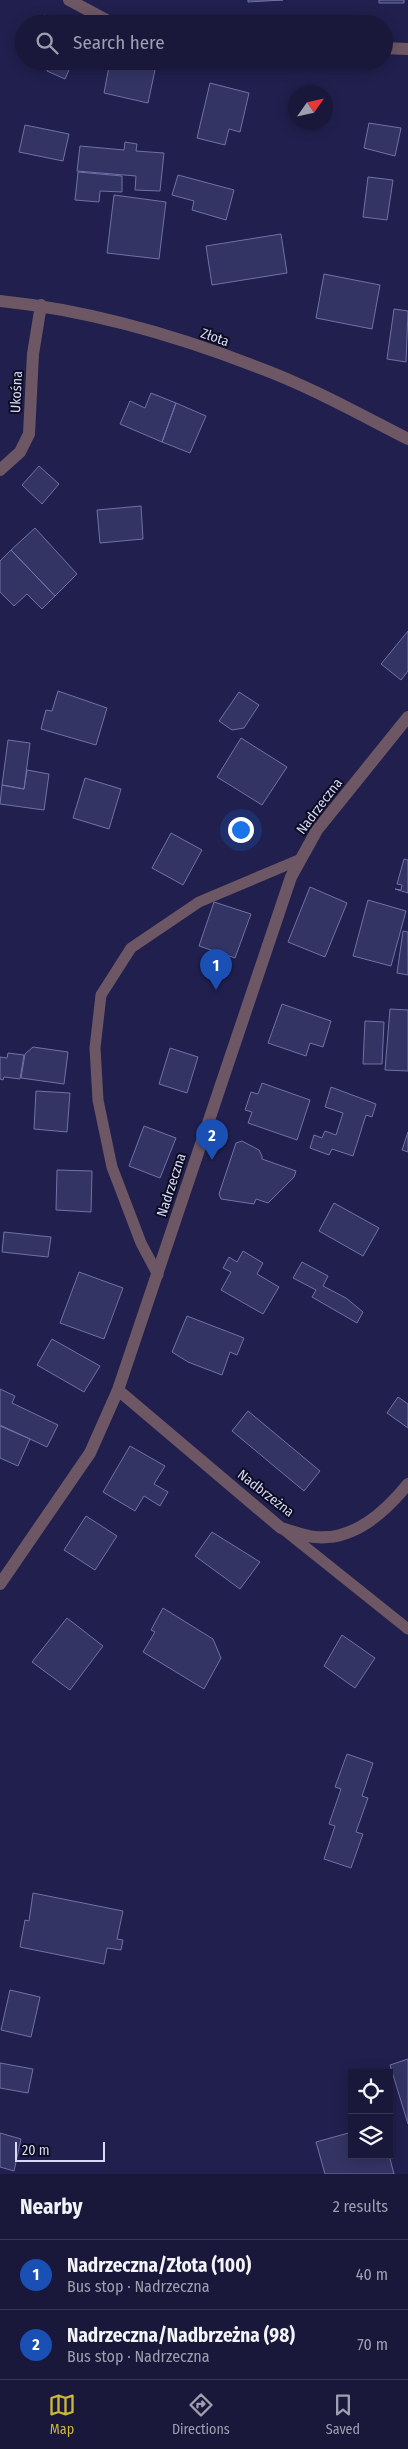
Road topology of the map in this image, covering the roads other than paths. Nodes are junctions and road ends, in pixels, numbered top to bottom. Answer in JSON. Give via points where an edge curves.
{"nodes":[{"id":1,"x":70,"y":0,"type":"edge"},
{"id":2,"x":98,"y":15,"type":"edge"},
{"id":3,"x":393,"y":48,"type":"edge"},
{"id":4,"x":408,"y":49,"type":"edge"},
{"id":5,"x":0,"y":301,"type":"edge"},
{"id":6,"x":41,"y":305,"type":"junction"},
{"id":7,"x":408,"y":439,"type":"edge"},
{"id":8,"x":0,"y":470,"type":"edge"},
{"id":9,"x":408,"y":717,"type":"edge"},
{"id":10,"x":300,"y":859,"type":"junction"},
{"id":11,"x":158,"y":1274,"type":"junction"},
{"id":12,"x":118,"y":1390,"type":"junction"},
{"id":13,"x":408,"y":1484,"type":"edge"},
{"id":14,"x":281,"y":1528,"type":"junction"},
{"id":15,"x":0,"y":1584,"type":"edge"},
{"id":16,"x":408,"y":1629,"type":"edge"}],
"edges":[{"from":1,"to":2,"type":"street"},
{"from":3,"to":4,"type":"street"},
{"from":5,"to":6,"type":"street","name":"Złota"},
{"from":6,"to":7,"type":"street","name":"Złota","via":[[155,332],[258,367]]},
{"from":6,"to":8,"type":"street","name":"Ukośna","via":[[33,354],[29,434],[20,452]]},
{"from":9,"to":10,"type":"street","name":"Nadrzeczna","via":[[317,830]]},
{"from":10,"to":11,"type":"street","name":"Nadrzeczna","via":[[270,933]]},
{"from":10,"to":11,"type":"lane","via":[[199,902],[131,948],[101,994],[95,1048],[98,1100],[112,1167],[141,1243]]},
{"from":11,"to":12,"type":"street","name":"Nadrzeczna"},
{"from":12,"to":14,"type":"street","name":"Nadbrzeżna"},
{"from":12,"to":15,"type":"street","name":"Nadrzeczna","via":[[90,1453]]},
{"from":13,"to":14,"type":"street","name":"Nadbrzeżna","via":[[370,1523],[342,1534],[315,1538]]},
{"from":14,"to":16,"type":"lane"}]}
